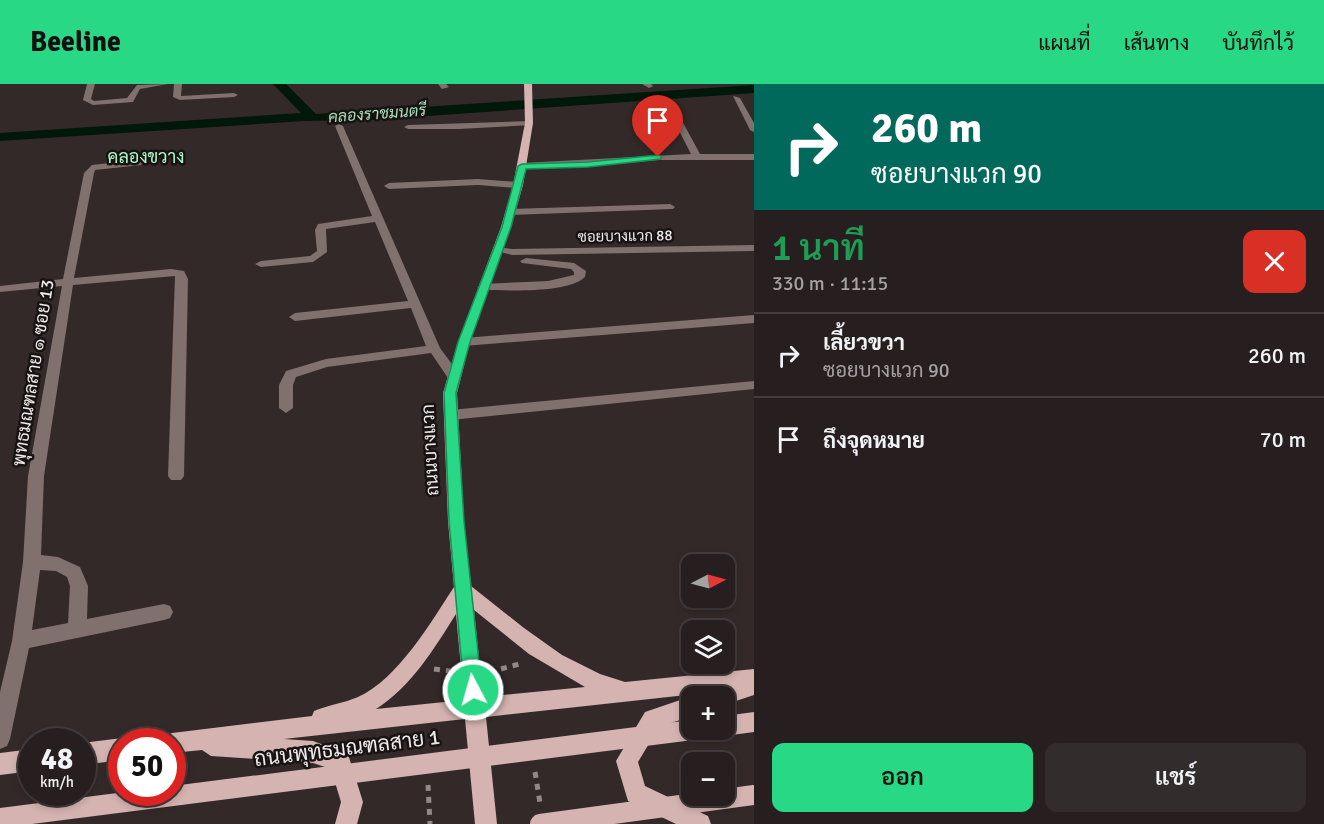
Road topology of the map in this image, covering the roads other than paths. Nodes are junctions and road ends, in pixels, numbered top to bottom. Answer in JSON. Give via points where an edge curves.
{"nodes":[{"id":1,"x":91,"y":84,"type":"edge"},
{"id":2,"x":164,"y":84,"type":"edge"},
{"id":3,"x":178,"y":84,"type":"edge"},
{"id":4,"x":529,"y":87,"type":"edge"},
{"id":5,"x":234,"y":95,"type":"dead end"},
{"id":6,"x":736,"y":98,"type":"dead end"},
{"id":7,"x":677,"y":118,"type":"dead end"},
{"id":8,"x":530,"y":120,"type":"junction"},
{"id":9,"x":339,"y":126,"type":"dead end"},
{"id":10,"x":408,"y":127,"type":"dead end"},
{"id":11,"x":754,"y":130,"type":"edge"},
{"id":12,"x":696,"y":156,"type":"junction"},
{"id":13,"x":754,"y":157,"type":"edge"},
{"id":14,"x":138,"y":163,"type":"dead end"},
{"id":15,"x":522,"y":166,"type":"junction"},
{"id":16,"x":518,"y":185,"type":"junction"},
{"id":17,"x":389,"y":186,"type":"dead end"},
{"id":18,"x":670,"y":207,"type":"dead end"},
{"id":19,"x":510,"y":212,"type":"junction"},
{"id":20,"x":378,"y":218,"type":"junction"},
{"id":21,"x":754,"y":248,"type":"edge"},
{"id":22,"x":495,"y":254,"type":"junction"},
{"id":23,"x":261,"y":264,"type":"dead end"},
{"id":24,"x":68,"y":282,"type":"junction"},
{"id":25,"x":483,"y":287,"type":"junction"},
{"id":26,"x":0,"y":289,"type":"edge"},
{"id":27,"x":414,"y":304,"type":"junction"},
{"id":28,"x":295,"y":317,"type":"dead end"},
{"id":29,"x":754,"y":319,"type":"edge"},
{"id":30,"x":464,"y":342,"type":"junction"},
{"id":31,"x":434,"y":349,"type":"junction"},
{"id":32,"x":453,"y":375,"type":"junction"},
{"id":33,"x":754,"y":385,"type":"edge"},
{"id":34,"x":286,"y":408,"type":"dead end"},
{"id":35,"x":451,"y":415,"type":"junction"},
{"id":36,"x":176,"y":476,"type":"dead end"},
{"id":37,"x":32,"y":562,"type":"junction"},
{"id":38,"x":462,"y":589,"type":"junction"},
{"id":39,"x":164,"y":612,"type":"dead end"},
{"id":40,"x":77,"y":630,"type":"junction"},
{"id":41,"x":21,"y":641,"type":"junction"},
{"id":42,"x":754,"y":678,"type":"edge"},
{"id":43,"x":754,"y":685,"type":"edge"},
{"id":44,"x":735,"y":692,"type":"edge"},
{"id":45,"x":628,"y":693,"type":"junction"},
{"id":46,"x":475,"y":709,"type":"junction"},
{"id":47,"x":681,"y":710,"type":"edge"},
{"id":48,"x":754,"y":722,"type":"edge"},
{"id":49,"x":735,"y":725,"type":"edge"},
{"id":50,"x":293,"y":728,"type":"junction"},
{"id":51,"x":681,"y":731,"type":"edge"},
{"id":52,"x":0,"y":739,"type":"edge"},
{"id":53,"x":186,"y":742,"type":"edge"},
{"id":54,"x":186,"y":744,"type":"edge"},
{"id":55,"x":18,"y":762,"type":"edge"},
{"id":56,"x":0,"y":764,"type":"edge"},
{"id":57,"x":754,"y":795,"type":"edge"},
{"id":58,"x":0,"y":818,"type":"edge"},
{"id":59,"x":541,"y":818,"type":"edge"},
{"id":60,"x":345,"y":824,"type":"edge"},
{"id":61,"x":486,"y":824,"type":"edge"},
{"id":62,"x":700,"y":824,"type":"edge"}],
"edges":[{"from":1,"to":2,"type":"street","via":[[87,100],[93,103],[130,100],[137,87]]},
{"from":3,"to":5,"type":"street","via":[[180,98]]},
{"from":4,"to":8,"type":"main road","name":"ถนนบางแวก"},
{"from":6,"to":11,"type":"street"},
{"from":7,"to":12,"type":"street"},
{"from":8,"to":10,"type":"street","via":[[459,128]]},
{"from":8,"to":15,"type":"main road","name":"ถนนบางแวก"},
{"from":9,"to":20,"type":"street"},
{"from":12,"to":13,"type":"street"},
{"from":12,"to":15,"type":"street"},
{"from":14,"to":24,"type":"street","name":"พุทธมณฑลสาย ๑ ซอย 13","via":[[100,166],[89,172]]},
{"from":15,"to":16,"type":"main road","name":"ถนนบางแวก"},
{"from":16,"to":17,"type":"street","via":[[478,182]]},
{"from":16,"to":19,"type":"main road","name":"ถนนบางแวก"},
{"from":18,"to":19,"type":"street"},
{"from":19,"to":22,"type":"main road","name":"ถนนบางแวก"},
{"from":20,"to":23,"type":"street","via":[[322,226],[322,252],[313,259]]},
{"from":20,"to":27,"type":"street"},
{"from":21,"to":22,"type":"street","name":"ซอยบางแวก 88"},
{"from":22,"to":25,"type":"main road","name":"ถนนบางแวก"},
{"from":22,"to":25,"type":"street","via":[[574,266],[580,271],[579,277],[556,284]]},
{"from":24,"to":26,"type":"street"},
{"from":24,"to":36,"type":"street","via":[[180,273]]},
{"from":24,"to":37,"type":"street","name":"พุทธมณฑลสาย ๑ ซอย 13","via":[[36,476]]},
{"from":25,"to":30,"type":"main road","name":"ถนนบางแวก"},
{"from":27,"to":28,"type":"street"},
{"from":27,"to":31,"type":"street"},
{"from":29,"to":30,"type":"street"},
{"from":30,"to":32,"type":"main road","name":"ถนนบางแวก"},
{"from":31,"to":32,"type":"street"},
{"from":31,"to":34,"type":"street","via":[[326,363],[291,374],[286,385]]},
{"from":32,"to":35,"type":"main road","name":"ถนนบางแวก"},
{"from":33,"to":35,"type":"street"},
{"from":35,"to":38,"type":"main road","name":"ถนนบางแวก"},
{"from":37,"to":40,"type":"street","via":[[58,564],[74,572],[79,586]]},
{"from":37,"to":41,"type":"street","name":"พุทธมณฑลสาย ๑ ซอย 13"},
{"from":38,"to":45,"type":"main road","via":[[526,643],[593,682]]},
{"from":38,"to":46,"type":"main road","name":"ถนนบางแวก"},
{"from":38,"to":50,"type":"main road","via":[[429,640],[399,676],[367,703]]},
{"from":39,"to":40,"type":"street"},
{"from":40,"to":41,"type":"street"},
{"from":41,"to":52,"type":"street","name":"พุทธมณฑลสาย ๑ ซอย 13"},
{"from":42,"to":45,"type":"main road","name":"ถนนพุทธมณฑลสาย 1"},
{"from":43,"to":44,"type":"main road"},
{"from":45,"to":46,"type":"main road","name":"ถนนพุทธมณฑลสาย 1"},
{"from":46,"to":50,"type":"main road","name":"ถนนพุทธมณฑลสาย 1"},
{"from":46,"to":61,"type":"main road","name":"ถนนบางแวก"},
{"from":47,"to":62,"type":"main road","via":[[652,719],[627,761],[636,793]]},
{"from":48,"to":49,"type":"main road"},
{"from":50,"to":53,"type":"main road","name":"ถนนพุทธมณฑลสาย 1"},
{"from":51,"to":58,"type":"main road","name":"ถนนพุทธมณฑลสาย 1","bridge":true},
{"from":54,"to":60,"type":"main road","via":[[313,752],[340,762],[352,802]]},
{"from":55,"to":56,"type":"main road"},
{"from":57,"to":59,"type":"main road","bridge":true}]}
